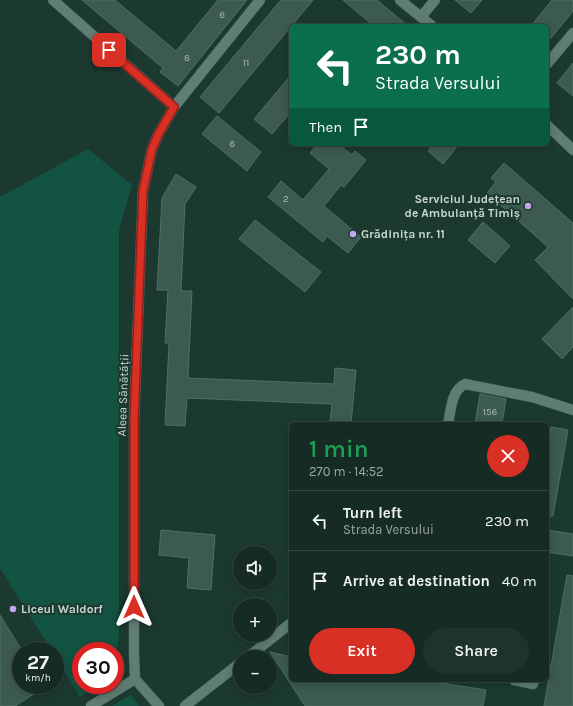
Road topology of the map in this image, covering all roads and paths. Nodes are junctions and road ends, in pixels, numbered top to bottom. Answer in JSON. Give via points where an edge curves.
{"nodes":[{"id":1,"x":53,"y":0,"type":"edge"},
{"id":2,"x":260,"y":0,"type":"edge"},
{"id":3,"x":400,"y":0,"type":"edge"},
{"id":4,"x":434,"y":0,"type":"edge"},
{"id":5,"x":421,"y":17,"type":"junction"},
{"id":6,"x":430,"y":24,"type":"edge"},
{"id":7,"x":573,"y":33,"type":"edge"},
{"id":8,"x":549,"y":62,"type":"edge"},
{"id":9,"x":174,"y":107,"type":"junction"},
{"id":10,"x":549,"y":127,"type":"edge"},
{"id":11,"x":573,"y":150,"type":"edge"},
{"id":12,"x":573,"y":410,"type":"edge"},
{"id":13,"x":448,"y":422,"type":"edge"},
{"id":14,"x":289,"y":625,"type":"edge"},
{"id":15,"x":257,"y":650,"type":"edge"},
{"id":16,"x":233,"y":668,"type":"edge"},
{"id":17,"x":135,"y":679,"type":"junction"},
{"id":18,"x":524,"y":682,"type":"edge"},
{"id":19,"x":534,"y":682,"type":"edge"},
{"id":20,"x":91,"y":706,"type":"edge"},
{"id":21,"x":158,"y":706,"type":"edge"},
{"id":22,"x":185,"y":706,"type":"edge"}],
"edges":[{"from":1,"to":9,"type":"street"},
{"from":2,"to":9,"type":"street","name":"Aleea Sănătății"},
{"from":3,"to":5,"type":"street"},
{"from":4,"to":5,"type":"street"},
{"from":5,"to":6,"type":"street"},
{"from":7,"to":8,"type":"street"},
{"from":9,"to":17,"type":"street","name":"Aleea Sănătății","via":[[152,149],[143,195],[134,422]]},
{"from":10,"to":11,"type":"street"},
{"from":12,"to":13,"type":"street","via":[[532,397],[465,384],[458,388],[454,396]]},
{"from":14,"to":15,"type":"street"},
{"from":16,"to":22,"type":"street"},
{"from":17,"to":20,"type":"street"},
{"from":17,"to":21,"type":"street"},
{"from":18,"to":19,"type":"street"}]}
